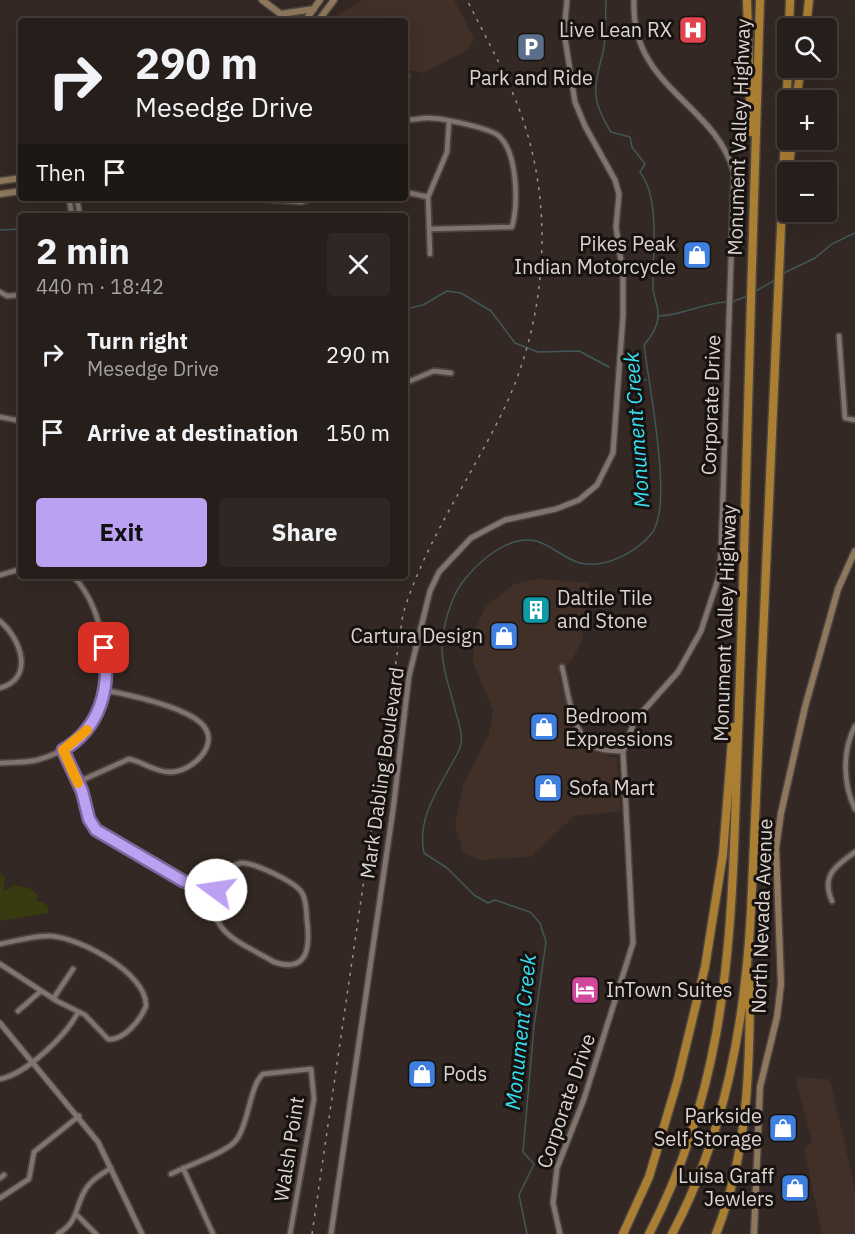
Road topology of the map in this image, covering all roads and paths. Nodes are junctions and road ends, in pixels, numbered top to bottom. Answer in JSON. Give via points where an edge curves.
{"nodes":[{"id":1,"x":262,"y":0,"type":"edge"},
{"id":2,"x":320,"y":0,"type":"edge"},
{"id":3,"x":334,"y":0,"type":"edge"},
{"id":4,"x":634,"y":0,"type":"edge"},
{"id":5,"x":747,"y":0,"type":"edge"},
{"id":6,"x":760,"y":0,"type":"edge"},
{"id":7,"x":790,"y":0,"type":"edge"},
{"id":8,"x":809,"y":0,"type":"edge"},
{"id":9,"x":566,"y":3,"type":"edge"},
{"id":10,"x":314,"y":9,"type":"junction"},
{"id":11,"x":281,"y":14,"type":"junction"},
{"id":12,"x":286,"y":18,"type":"edge"},
{"id":13,"x":307,"y":18,"type":"edge"},
{"id":14,"x":320,"y":18,"type":"edge"},
{"id":15,"x":789,"y":18,"type":"edge"},
{"id":16,"x":807,"y":18,"type":"edge"},
{"id":17,"x":788,"y":78,"type":"edge"},
{"id":18,"x":408,"y":120,"type":"edge"},
{"id":19,"x":449,"y":122,"type":"junction"},
{"id":20,"x":784,"y":162,"type":"edge"},
{"id":21,"x":18,"y":179,"type":"edge"},
{"id":22,"x":0,"y":182,"type":"edge"},
{"id":23,"x":0,"y":190,"type":"edge"},
{"id":24,"x":18,"y":191,"type":"edge"},
{"id":25,"x":408,"y":193,"type":"edge"},
{"id":26,"x":0,"y":194,"type":"edge"},
{"id":27,"x":428,"y":197,"type":"junction"},
{"id":28,"x":288,"y":201,"type":"edge"},
{"id":29,"x":304,"y":201,"type":"edge"},
{"id":30,"x":754,"y":204,"type":"junction"},
{"id":31,"x":783,"y":222,"type":"edge"},
{"id":32,"x":430,"y":229,"type":"junction"},
{"id":33,"x":430,"y":254,"type":"dead end"},
{"id":34,"x":0,"y":292,"type":"edge"},
{"id":35,"x":18,"y":296,"type":"edge"},
{"id":36,"x":838,"y":336,"type":"dead end"},
{"id":37,"x":451,"y":373,"type":"dead end"},
{"id":38,"x":408,"y":381,"type":"edge"},
{"id":39,"x":0,"y":417,"type":"edge"},
{"id":40,"x":18,"y":420,"type":"edge"},
{"id":41,"x":855,"y":420,"type":"edge"},
{"id":42,"x":855,"y":551,"type":"edge"},
{"id":43,"x":18,"y":570,"type":"edge"},
{"id":44,"x":0,"y":575,"type":"edge"},
{"id":45,"x":75,"y":579,"type":"edge"},
{"id":46,"x":0,"y":621,"type":"edge"},
{"id":47,"x":562,"y":667,"type":"dead end"},
{"id":48,"x":0,"y":688,"type":"edge"},
{"id":49,"x":104,"y":690,"type":"junction"},
{"id":50,"x":740,"y":697,"type":"junction"},
{"id":51,"x":855,"y":726,"type":"edge"},
{"id":52,"x":847,"y":749,"type":"junction"},
{"id":53,"x":63,"y":750,"type":"junction"},
{"id":54,"x":855,"y":750,"type":"edge"},
{"id":55,"x":623,"y":751,"type":"junction"},
{"id":56,"x":0,"y":763,"type":"edge"},
{"id":57,"x":78,"y":782,"type":"junction"},
{"id":58,"x":855,"y":809,"type":"edge"},
{"id":59,"x":855,"y":852,"type":"edge"},
{"id":60,"x":216,"y":890,"type":"junction"},
{"id":61,"x":832,"y":901,"type":"dead end"},
{"id":62,"x":751,"y":911,"type":"junction"},
{"id":63,"x":0,"y":944,"type":"edge"},
{"id":64,"x":0,"y":964,"type":"edge"},
{"id":65,"x":73,"y":969,"type":"dead end"},
{"id":66,"x":41,"y":991,"type":"junction"},
{"id":67,"x":53,"y":999,"type":"junction"},
{"id":68,"x":18,"y":1011,"type":"dead end"},
{"id":69,"x":78,"y":1012,"type":"junction"},
{"id":70,"x":0,"y":1023,"type":"edge"},
{"id":71,"x":32,"y":1061,"type":"junction"},
{"id":72,"x":0,"y":1079,"type":"edge"},
{"id":73,"x":79,"y":1116,"type":"junction"},
{"id":74,"x":111,"y":1168,"type":"junction"},
{"id":75,"x":183,"y":1168,"type":"junction"},
{"id":76,"x":171,"y":1174,"type":"dead end"},
{"id":77,"x":0,"y":1198,"type":"edge"},
{"id":78,"x":77,"y":1215,"type":"junction"},
{"id":79,"x":58,"y":1234,"type":"edge"},
{"id":80,"x":96,"y":1234,"type":"edge"},
{"id":81,"x":142,"y":1234,"type":"edge"},
{"id":82,"x":213,"y":1234,"type":"edge"},
{"id":83,"x":290,"y":1234,"type":"edge"},
{"id":84,"x":331,"y":1234,"type":"edge"},
{"id":85,"x":560,"y":1234,"type":"edge"},
{"id":86,"x":623,"y":1234,"type":"edge"},
{"id":87,"x":649,"y":1234,"type":"edge"},
{"id":88,"x":672,"y":1234,"type":"edge"},
{"id":89,"x":716,"y":1234,"type":"edge"},
{"id":90,"x":754,"y":1234,"type":"edge"}],
"edges":[{"from":1,"to":11,"type":"main road"},
{"from":2,"to":10,"type":"main road"},
{"from":3,"to":14,"type":"main road"},
{"from":4,"to":55,"type":"street","name":"Corporate Drive","via":[[636,33],[650,64],[714,135],[731,161],[735,188],[719,576],[710,609],[690,652],[678,672],[635,720]]},
{"from":5,"to":30,"type":"highway"},
{"from":6,"to":30,"type":"highway","name":"Monument Valley Highway"},
{"from":7,"to":15,"type":"highway"},
{"from":8,"to":16,"type":"highway"},
{"from":9,"to":84,"type":"street","name":"Mark Dabling Boulevard","via":[[564,32],[575,102],[619,194],[616,227],[623,275],[623,316],[613,453],[597,485],[579,500],[505,520],[471,537],[445,565],[430,591],[409,676]]},
{"from":10,"to":11,"type":"main road"},
{"from":10,"to":13,"type":"main road"},
{"from":11,"to":12,"type":"main road"},
{"from":17,"to":20,"type":"highway","name":"Monument Valley Highway"},
{"from":18,"to":19,"type":"street"},
{"from":19,"to":27,"type":"street","via":[[447,152]]},
{"from":19,"to":32,"type":"street","via":[[490,131],[505,143],[515,183],[513,227]]},
{"from":21,"to":22,"type":"main road"},
{"from":23,"to":26,"type":"street"},
{"from":24,"to":26,"type":"main road"},
{"from":25,"to":27,"type":"street"},
{"from":27,"to":32,"type":"street"},
{"from":28,"to":29,"type":"street"},
{"from":30,"to":50,"type":"highway","name":"Monument Valley Highway"},
{"from":31,"to":62,"type":"highway","name":"Monument Valley Highway"},
{"from":32,"to":33,"type":"street"},
{"from":34,"to":35,"type":"street"},
{"from":36,"to":41,"type":"street","via":[[845,418]]},
{"from":37,"to":38,"type":"street","via":[[434,371]]},
{"from":39,"to":40,"type":"street"},
{"from":42,"to":90,"type":"main road","name":"North Nevada Avenue","via":[[838,588],[781,813],[776,848],[781,984],[760,1087]]},
{"from":43,"to":44,"type":"street"},
{"from":45,"to":49,"type":"street","via":[[99,617],[107,670]]},
{"from":46,"to":48,"type":"street","via":[[13,636],[22,661],[20,674]]},
{"from":47,"to":55,"type":"street","via":[[582,735],[602,750]]},
{"from":49,"to":53,"type":"street","via":[[91,724]]},
{"from":49,"to":57,"type":"street","via":[[151,701],[194,719],[207,732],[208,746],[201,758],[173,772],[129,759]]},
{"from":50,"to":86,"type":"highway","via":[[733,731],[723,854],[705,968],[649,1177]]},
{"from":50,"to":87,"type":"highway","name":"Monument Valley Highway","via":[[732,913],[717,1039],[690,1140]]},
{"from":51,"to":52,"type":"street"},
{"from":52,"to":54,"type":"street"},
{"from":52,"to":58,"type":"street","via":[[846,777]]},
{"from":53,"to":56,"type":"street","via":[[31,762]]},
{"from":53,"to":57,"type":"street"},
{"from":55,"to":85,"type":"street","name":"Corporate Drive","via":[[633,943],[584,1099],[557,1168],[553,1203]]},
{"from":57,"to":60,"type":"street","via":[[96,830],[183,881]]},
{"from":59,"to":61,"type":"street","via":[[829,874],[827,891]]},
{"from":60,"to":60,"type":"street","via":[[213,914],[227,934],[282,965],[296,963],[306,955],[310,943],[305,899],[295,886],[253,864],[241,863],[222,873]]},
{"from":62,"to":88,"type":"highway","name":"Monument Valley Highway","via":[[743,1004],[723,1101],[701,1169]]},
{"from":62,"to":89,"type":"highway","via":[[744,1131],[735,1179]]},
{"from":63,"to":69,"type":"street","via":[[48,936],[94,948],[141,987],[147,1000],[140,1019],[114,1040]]},
{"from":64,"to":66,"type":"street"},
{"from":65,"to":67,"type":"street"},
{"from":66,"to":67,"type":"street"},
{"from":66,"to":68,"type":"street"},
{"from":67,"to":69,"type":"street"},
{"from":69,"to":71,"type":"street","via":[[69,1030]]},
{"from":70,"to":71,"type":"street"},
{"from":71,"to":72,"type":"street"},
{"from":71,"to":73,"type":"street"},
{"from":73,"to":74,"type":"street"},
{"from":73,"to":77,"type":"street","via":[[34,1152],[29,1179]]},
{"from":74,"to":78,"type":"street","via":[[93,1180],[82,1195]]},
{"from":74,"to":81,"type":"street"},
{"from":75,"to":76,"type":"street","name":"Walsh Point"},
{"from":75,"to":82,"type":"street"},
{"from":75,"to":83,"type":"street","name":"Walsh Point","via":[[237,1141],[248,1117],[257,1079],[263,1074],[311,1069],[314,1099]]},
{"from":78,"to":79,"type":"street"},
{"from":78,"to":80,"type":"street"}]}
